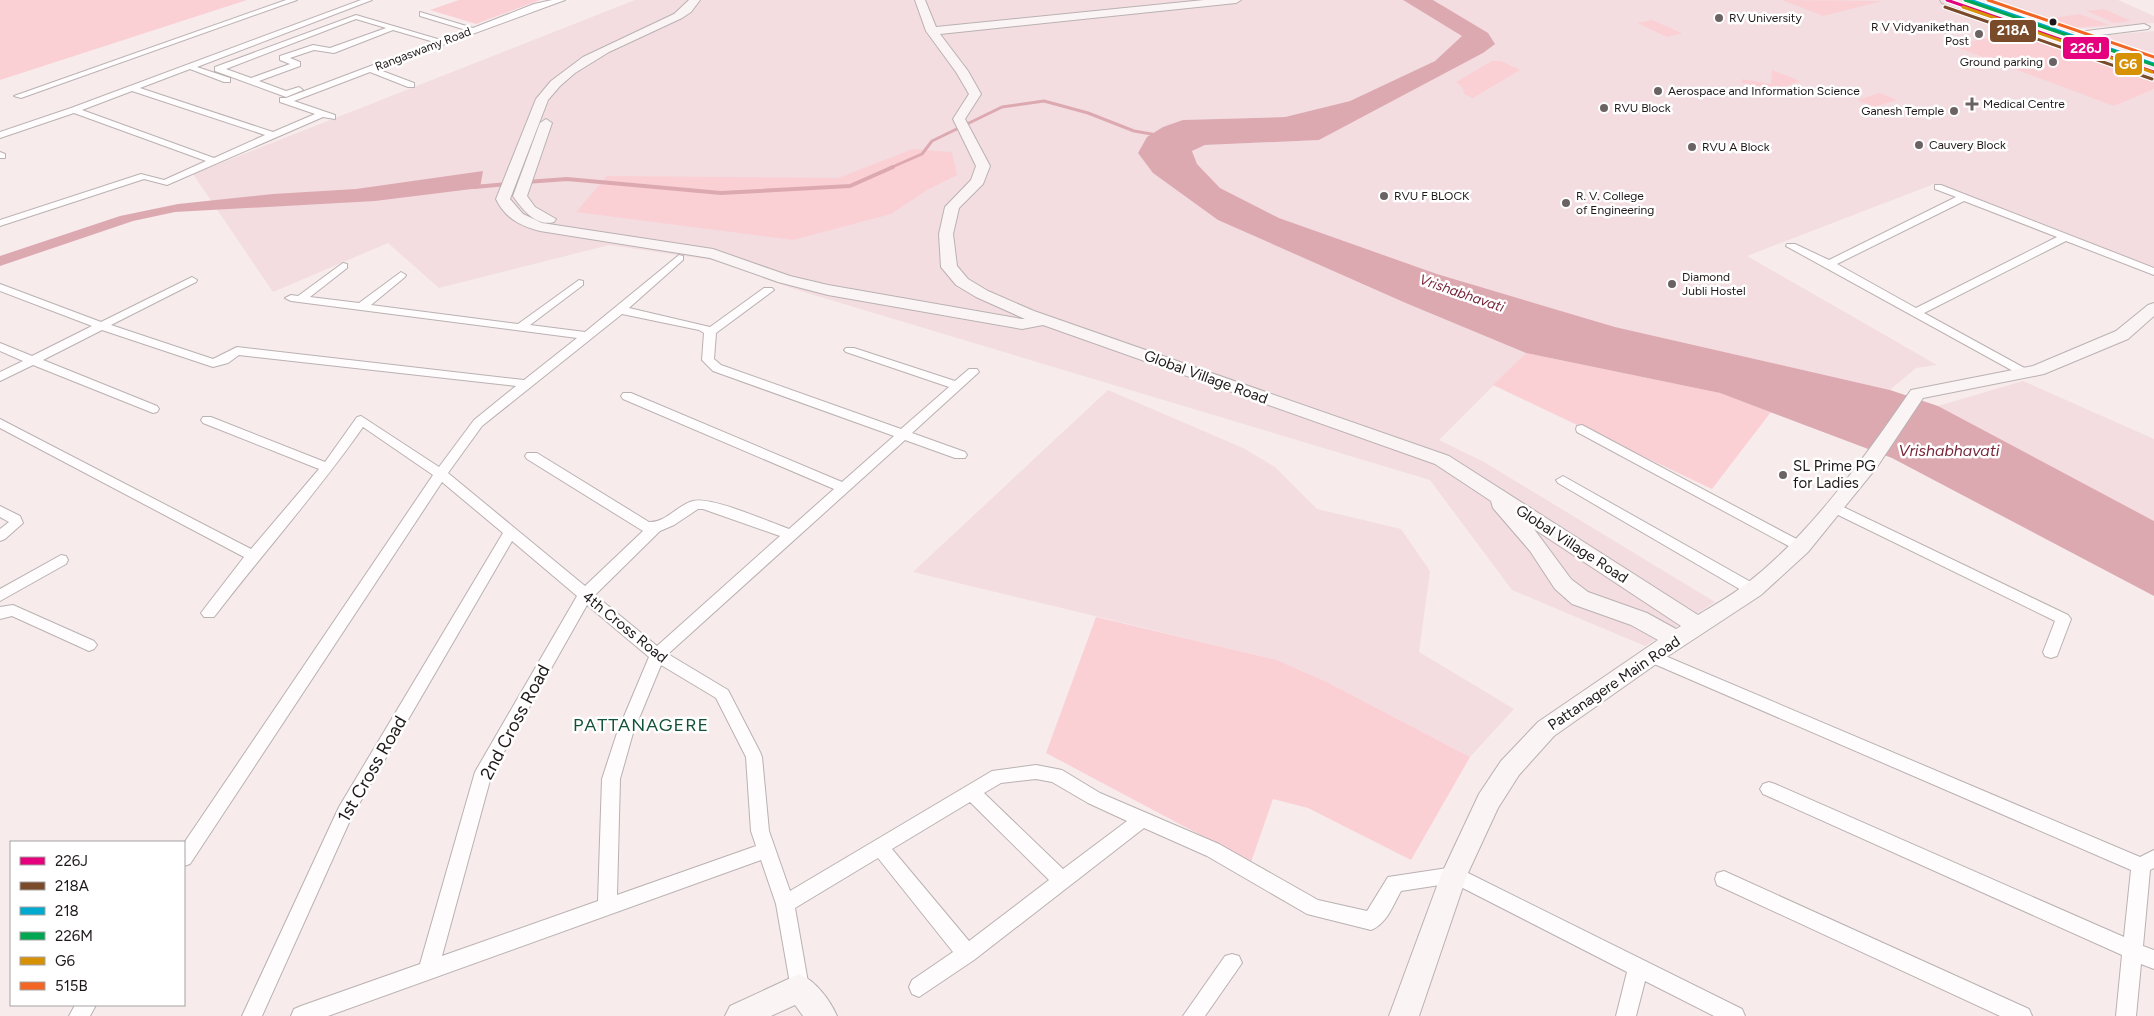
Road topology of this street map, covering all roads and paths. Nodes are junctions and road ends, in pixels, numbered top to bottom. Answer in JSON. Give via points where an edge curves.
{"nodes":[{"id":1,"x":293,"y":0,"type":"edge"},
{"id":2,"x":368,"y":0,"type":"edge"},
{"id":3,"x":561,"y":0,"type":"edge"},
{"id":4,"x":695,"y":0,"type":"edge"},
{"id":5,"x":707,"y":0,"type":"edge"},
{"id":6,"x":920,"y":0,"type":"edge"},
{"id":7,"x":1236,"y":0,"type":"edge"},
{"id":8,"x":1946,"y":0,"type":"edge"},
{"id":9,"x":1965,"y":0,"type":"edge"},
{"id":10,"x":423,"y":14,"type":"dead end"},
{"id":11,"x":940,"y":15,"type":"dead end"},
{"id":12,"x":2144,"y":27,"type":"dead end"},
{"id":13,"x":393,"y":28,"type":"junction"},
{"id":14,"x":946,"y":29,"type":"junction"},
{"id":15,"x":473,"y":30,"type":"junction"},
{"id":16,"x":932,"y":31,"type":"junction"},
{"id":17,"x":2069,"y":36,"type":"junction"},
{"id":18,"x":430,"y":39,"type":"junction"},
{"id":19,"x":441,"y":42,"type":"junction"},
{"id":20,"x":2154,"y":65,"type":"edge"},
{"id":21,"x":188,"y":66,"type":"junction"},
{"id":22,"x":369,"y":70,"type":"junction"},
{"id":23,"x":2154,"y":72,"type":"edge"},
{"id":24,"x":251,"y":81,"type":"junction"},
{"id":25,"x":241,"y":85,"type":"junction"},
{"id":26,"x":411,"y":85,"type":"dead end"},
{"id":27,"x":131,"y":88,"type":"junction"},
{"id":28,"x":18,"y":96,"type":"dead end"},
{"id":29,"x":286,"y":101,"type":"junction"},
{"id":30,"x":74,"y":110,"type":"junction"},
{"id":31,"x":0,"y":135,"type":"edge"},
{"id":32,"x":273,"y":135,"type":"junction"},
{"id":33,"x":214,"y":161,"type":"junction"},
{"id":34,"x":1938,"y":187,"type":"dead end"},
{"id":35,"x":1964,"y":197,"type":"junction"},
{"id":36,"x":0,"y":223,"type":"edge"},
{"id":37,"x":2066,"y":237,"type":"junction"},
{"id":38,"x":1792,"y":246,"type":"dead end"},
{"id":39,"x":679,"y":258,"type":"dead end"},
{"id":40,"x":1829,"y":264,"type":"junction"},
{"id":41,"x":344,"y":266,"type":"dead end"},
{"id":42,"x":2154,"y":272,"type":"edge"},
{"id":43,"x":401,"y":275,"type":"dead end"},
{"id":44,"x":192,"y":280,"type":"dead end"},
{"id":45,"x":579,"y":283,"type":"dead end"},
{"id":46,"x":0,"y":287,"type":"edge"},
{"id":47,"x":768,"y":290,"type":"dead end"},
{"id":48,"x":361,"y":307,"type":"junction"},
{"id":49,"x":2154,"y":308,"type":"edge"},
{"id":50,"x":620,"y":310,"type":"junction"},
{"id":51,"x":1917,"y":312,"type":"junction"},
{"id":52,"x":1028,"y":314,"type":"junction"},
{"id":53,"x":1049,"y":321,"type":"junction"},
{"id":54,"x":102,"y":326,"type":"junction"},
{"id":55,"x":521,"y":327,"type":"junction"},
{"id":56,"x":710,"y":332,"type":"junction"},
{"id":57,"x":587,"y":336,"type":"junction"},
{"id":58,"x":0,"y":347,"type":"edge"},
{"id":59,"x":850,"y":350,"type":"dead end"},
{"id":60,"x":33,"y":360,"type":"junction"},
{"id":61,"x":973,"y":372,"type":"dead end"},
{"id":62,"x":2024,"y":373,"type":"junction"},
{"id":63,"x":0,"y":377,"type":"edge"},
{"id":64,"x":528,"y":384,"type":"junction"},
{"id":65,"x":957,"y":386,"type":"junction"},
{"id":66,"x":627,"y":396,"type":"dead end"},
{"id":67,"x":153,"y":409,"type":"dead end"},
{"id":68,"x":207,"y":420,"type":"dead end"},
{"id":69,"x":0,"y":423,"type":"edge"},
{"id":70,"x":1582,"y":430,"type":"dead end"},
{"id":71,"x":902,"y":436,"type":"junction"},
{"id":72,"x":960,"y":455,"type":"dead end"},
{"id":73,"x":532,"y":456,"type":"dead end"},
{"id":74,"x":328,"y":468,"type":"junction"},
{"id":75,"x":440,"y":474,"type":"junction"},
{"id":76,"x":1563,"y":480,"type":"dead end"},
{"id":77,"x":844,"y":488,"type":"junction"},
{"id":78,"x":1489,"y":489,"type":"junction"},
{"id":79,"x":1835,"y":508,"type":"junction"},
{"id":80,"x":0,"y":511,"type":"edge"},
{"id":81,"x":654,"y":529,"type":"junction"},
{"id":82,"x":510,"y":533,"type":"junction"},
{"id":83,"x":791,"y":535,"type":"junction"},
{"id":84,"x":0,"y":536,"type":"edge"},
{"id":85,"x":1801,"y":547,"type":"junction"},
{"id":86,"x":253,"y":556,"type":"junction"},
{"id":87,"x":61,"y":560,"type":"dead end"},
{"id":88,"x":1753,"y":590,"type":"junction"},
{"id":89,"x":585,"y":595,"type":"junction"},
{"id":90,"x":0,"y":596,"type":"edge"},
{"id":91,"x":0,"y":612,"type":"edge"},
{"id":92,"x":210,"y":613,"type":"dead end"},
{"id":93,"x":1698,"y":626,"type":"junction"},
{"id":94,"x":1677,"y":640,"type":"junction"},
{"id":95,"x":89,"y":645,"type":"dead end"},
{"id":96,"x":2050,"y":652,"type":"dead end"},
{"id":97,"x":657,"y":655,"type":"junction"},
{"id":98,"x":1651,"y":656,"type":"junction"},
{"id":99,"x":1769,"y":789,"type":"dead end"},
{"id":100,"x":971,"y":792,"type":"junction"},
{"id":101,"x":1143,"y":819,"type":"junction"},
{"id":102,"x":880,"y":847,"type":"junction"},
{"id":103,"x":766,"y":850,"type":"junction"},
{"id":104,"x":185,"y":856,"type":"edge"},
{"id":105,"x":2148,"y":862,"type":"edge"},
{"id":106,"x":1454,"y":875,"type":"junction"},
{"id":107,"x":1724,"y":879,"type":"dead end"},
{"id":108,"x":1063,"y":881,"type":"junction"},
{"id":109,"x":785,"y":904,"type":"junction"},
{"id":110,"x":606,"y":907,"type":"junction"},
{"id":111,"x":2133,"y":951,"type":"junction"},
{"id":112,"x":967,"y":954,"type":"junction"},
{"id":113,"x":2154,"y":960,"type":"edge"},
{"id":114,"x":1232,"y":963,"type":"dead end"},
{"id":115,"x":1638,"y":968,"type":"junction"},
{"id":116,"x":428,"y":971,"type":"junction"},
{"id":117,"x":799,"y":988,"type":"junction"},
{"id":118,"x":919,"y":988,"type":"dead end"},
{"id":119,"x":252,"y":1016,"type":"edge"},
{"id":120,"x":301,"y":1016,"type":"edge"},
{"id":121,"x":740,"y":1016,"type":"edge"},
{"id":122,"x":822,"y":1016,"type":"edge"},
{"id":123,"x":1193,"y":1016,"type":"edge"},
{"id":124,"x":1404,"y":1016,"type":"edge"},
{"id":125,"x":1626,"y":1016,"type":"edge"},
{"id":126,"x":1735,"y":1016,"type":"edge"},
{"id":127,"x":2022,"y":1016,"type":"edge"},
{"id":128,"x":2126,"y":1016,"type":"edge"}],
"edges":[{"from":1,"to":28,"type":"street"},
{"from":2,"to":21,"type":"street"},
{"from":3,"to":15,"type":"street","name":"Rangaswamy Road"},
{"from":4,"to":53,"type":"street","via":[[678,16],[614,43],[556,83],[542,99],[516,163],[503,199],[509,210],[521,220],[552,230],[722,256],[784,279],[851,295],[1022,324]]},
{"from":5,"to":52,"type":"street","via":[[694,14],[624,45],[569,84],[556,98],[520,196],[525,206],[562,222],[722,246],[837,282]]},
{"from":6,"to":16,"type":"street"},
{"from":7,"to":14,"type":"street"},
{"from":8,"to":23,"type":"highway"},
{"from":9,"to":17,"type":"highway"},
{"from":10,"to":15,"type":"street"},
{"from":11,"to":14,"type":"street"},
{"from":12,"to":17,"type":"street"},
{"from":13,"to":18,"type":"street"},
{"from":13,"to":24,"type":"street","via":[[330,51],[313,47],[284,58],[297,64]]},
{"from":13,"to":24,"type":"street","via":[[356,17],[218,68]]},
{"from":14,"to":16,"type":"street"},
{"from":15,"to":19,"type":"street","name":"Rangaswamy Road"},
{"from":16,"to":52,"type":"street","name":"Global Village Road","via":[[975,94],[959,119],[983,166],[978,181],[952,207],[946,234],[948,267],[962,282],[982,294]]},
{"from":17,"to":20,"type":"highway"},
{"from":18,"to":19,"type":"street"},
{"from":18,"to":24,"type":"street","via":[[290,94]]},
{"from":19,"to":22,"type":"street","name":"Rangaswamy Road"},
{"from":21,"to":25,"type":"street"},
{"from":21,"to":27,"type":"street"},
{"from":22,"to":26,"type":"street"},
{"from":22,"to":29,"type":"street","name":"Rangaswamy Road"},
{"from":24,"to":25,"type":"street"},
{"from":25,"to":29,"type":"street"},
{"from":27,"to":30,"type":"street"},
{"from":27,"to":32,"type":"street"},
{"from":29,"to":32,"type":"street","via":[[328,116]]},
{"from":30,"to":31,"type":"street"},
{"from":30,"to":33,"type":"street"},
{"from":32,"to":33,"type":"street"},
{"from":33,"to":36,"type":"street","via":[[164,183],[144,176]]},
{"from":34,"to":35,"type":"street"},
{"from":35,"to":37,"type":"street"},
{"from":35,"to":40,"type":"street"},
{"from":37,"to":42,"type":"street"},
{"from":37,"to":51,"type":"street"},
{"from":38,"to":40,"type":"street"},
{"from":39,"to":50,"type":"street"},
{"from":40,"to":51,"type":"street"},
{"from":41,"to":48,"type":"street","via":[[295,299]]},
{"from":43,"to":48,"type":"street"},
{"from":44,"to":54,"type":"street"},
{"from":45,"to":55,"type":"street"},
{"from":46,"to":54,"type":"street"},
{"from":47,"to":56,"type":"street"},
{"from":48,"to":55,"type":"street"},
{"from":49,"to":62,"type":"street","via":[[2122,334]]},
{"from":50,"to":56,"type":"street","via":[[692,323]]},
{"from":50,"to":57,"type":"street"},
{"from":51,"to":62,"type":"street"},
{"from":52,"to":53,"type":"street","name":"Global Village Road"},
{"from":53,"to":78,"type":"street","name":"Global Village Road","via":[[1442,460]]},
{"from":54,"to":60,"type":"street"},
{"from":54,"to":64,"type":"street","via":[[213,363],[238,351]]},
{"from":55,"to":57,"type":"street"},
{"from":56,"to":71,"type":"street","via":[[708,360],[717,368]]},
{"from":57,"to":64,"type":"street"},
{"from":58,"to":60,"type":"street"},
{"from":59,"to":65,"type":"street"},
{"from":60,"to":63,"type":"street"},
{"from":60,"to":67,"type":"street"},
{"from":61,"to":65,"type":"street"},
{"from":62,"to":79,"type":"street","name":"Pattanagere Main Road","via":[[1917,394]]},
{"from":64,"to":75,"type":"street","via":[[478,423]]},
{"from":65,"to":71,"type":"street"},
{"from":66,"to":77,"type":"street"},
{"from":68,"to":74,"type":"street"},
{"from":69,"to":86,"type":"street"},
{"from":70,"to":85,"type":"street"},
{"from":71,"to":72,"type":"street"},
{"from":71,"to":77,"type":"street"},
{"from":73,"to":81,"type":"street"},
{"from":74,"to":75,"type":"street","name":"4th Cross Road","via":[[361,420]]},
{"from":74,"to":86,"type":"street"},
{"from":75,"to":82,"type":"street","name":"4th Cross Road"},
{"from":75,"to":104,"type":"street"},
{"from":76,"to":88,"type":"street"},
{"from":77,"to":83,"type":"street"},
{"from":78,"to":93,"type":"street","name":"Global Village Road"},
{"from":78,"to":94,"type":"street","via":[[1537,546],[1563,584],[1580,598],[1640,619]]},
{"from":79,"to":85,"type":"street","name":"Pattanagere Main Road"},
{"from":79,"to":96,"type":"street","via":[[2063,619]]},
{"from":80,"to":84,"type":"street","via":[[16,519],[16,524]]},
{"from":81,"to":83,"type":"street","name":"2nd Cross Road","via":[[696,503]]},
{"from":81,"to":89,"type":"street","name":"2nd Cross Road"},
{"from":82,"to":89,"type":"street","name":"4th Cross Road"},
{"from":82,"to":119,"type":"street","name":"1st Cross Road","via":[[346,812]]},
{"from":83,"to":97,"type":"street"},
{"from":85,"to":88,"type":"street","name":"Pattanagere Main Road"},
{"from":86,"to":92,"type":"street"},
{"from":87,"to":90,"type":"street"},
{"from":88,"to":93,"type":"street","name":"Pattanagere Main Road"},
{"from":89,"to":97,"type":"street","name":"4th Cross Road"},
{"from":89,"to":116,"type":"street","name":"2nd Cross Road","via":[[484,772]]},
{"from":91,"to":95,"type":"street","via":[[13,610]]},
{"from":93,"to":94,"type":"street","name":"Pattanagere Main Road"},
{"from":94,"to":98,"type":"street","name":"Pattanagere Main Road"},
{"from":97,"to":103,"type":"street","name":"4th Cross Road","via":[[722,694],[754,757],[760,831]]},
{"from":97,"to":110,"type":"street","via":[[625,733],[612,779]]},
{"from":98,"to":105,"type":"street"},
{"from":98,"to":106,"type":"street","name":"Pattanagere Main Road","via":[[1546,729],[1510,768],[1488,802]]},
{"from":99,"to":111,"type":"street"},
{"from":100,"to":101,"type":"street","via":[[998,776],[1036,772],[1056,775],[1094,798]]},
{"from":100,"to":102,"type":"street"},
{"from":100,"to":108,"type":"street"},
{"from":101,"to":106,"type":"street","via":[[1213,850],[1314,908],[1371,921],[1395,883]]},
{"from":101,"to":108,"type":"street"},
{"from":102,"to":109,"type":"street"},
{"from":102,"to":112,"type":"street"},
{"from":103,"to":109,"type":"street","name":"4th Cross Road"},
{"from":103,"to":110,"type":"street"},
{"from":105,"to":111,"type":"street"},
{"from":106,"to":115,"type":"street"},
{"from":106,"to":124,"type":"street","name":"Pattanagere Main Road"},
{"from":107,"to":127,"type":"street"},
{"from":108,"to":112,"type":"street"},
{"from":109,"to":117,"type":"street","name":"4th Cross Road"},
{"from":110,"to":116,"type":"street"},
{"from":111,"to":113,"type":"street"},
{"from":111,"to":128,"type":"street"},
{"from":112,"to":118,"type":"street"},
{"from":114,"to":123,"type":"street"},
{"from":115,"to":125,"type":"street"},
{"from":115,"to":126,"type":"street"},
{"from":116,"to":120,"type":"street"},
{"from":117,"to":121,"type":"street"},
{"from":117,"to":122,"type":"street"}]}
